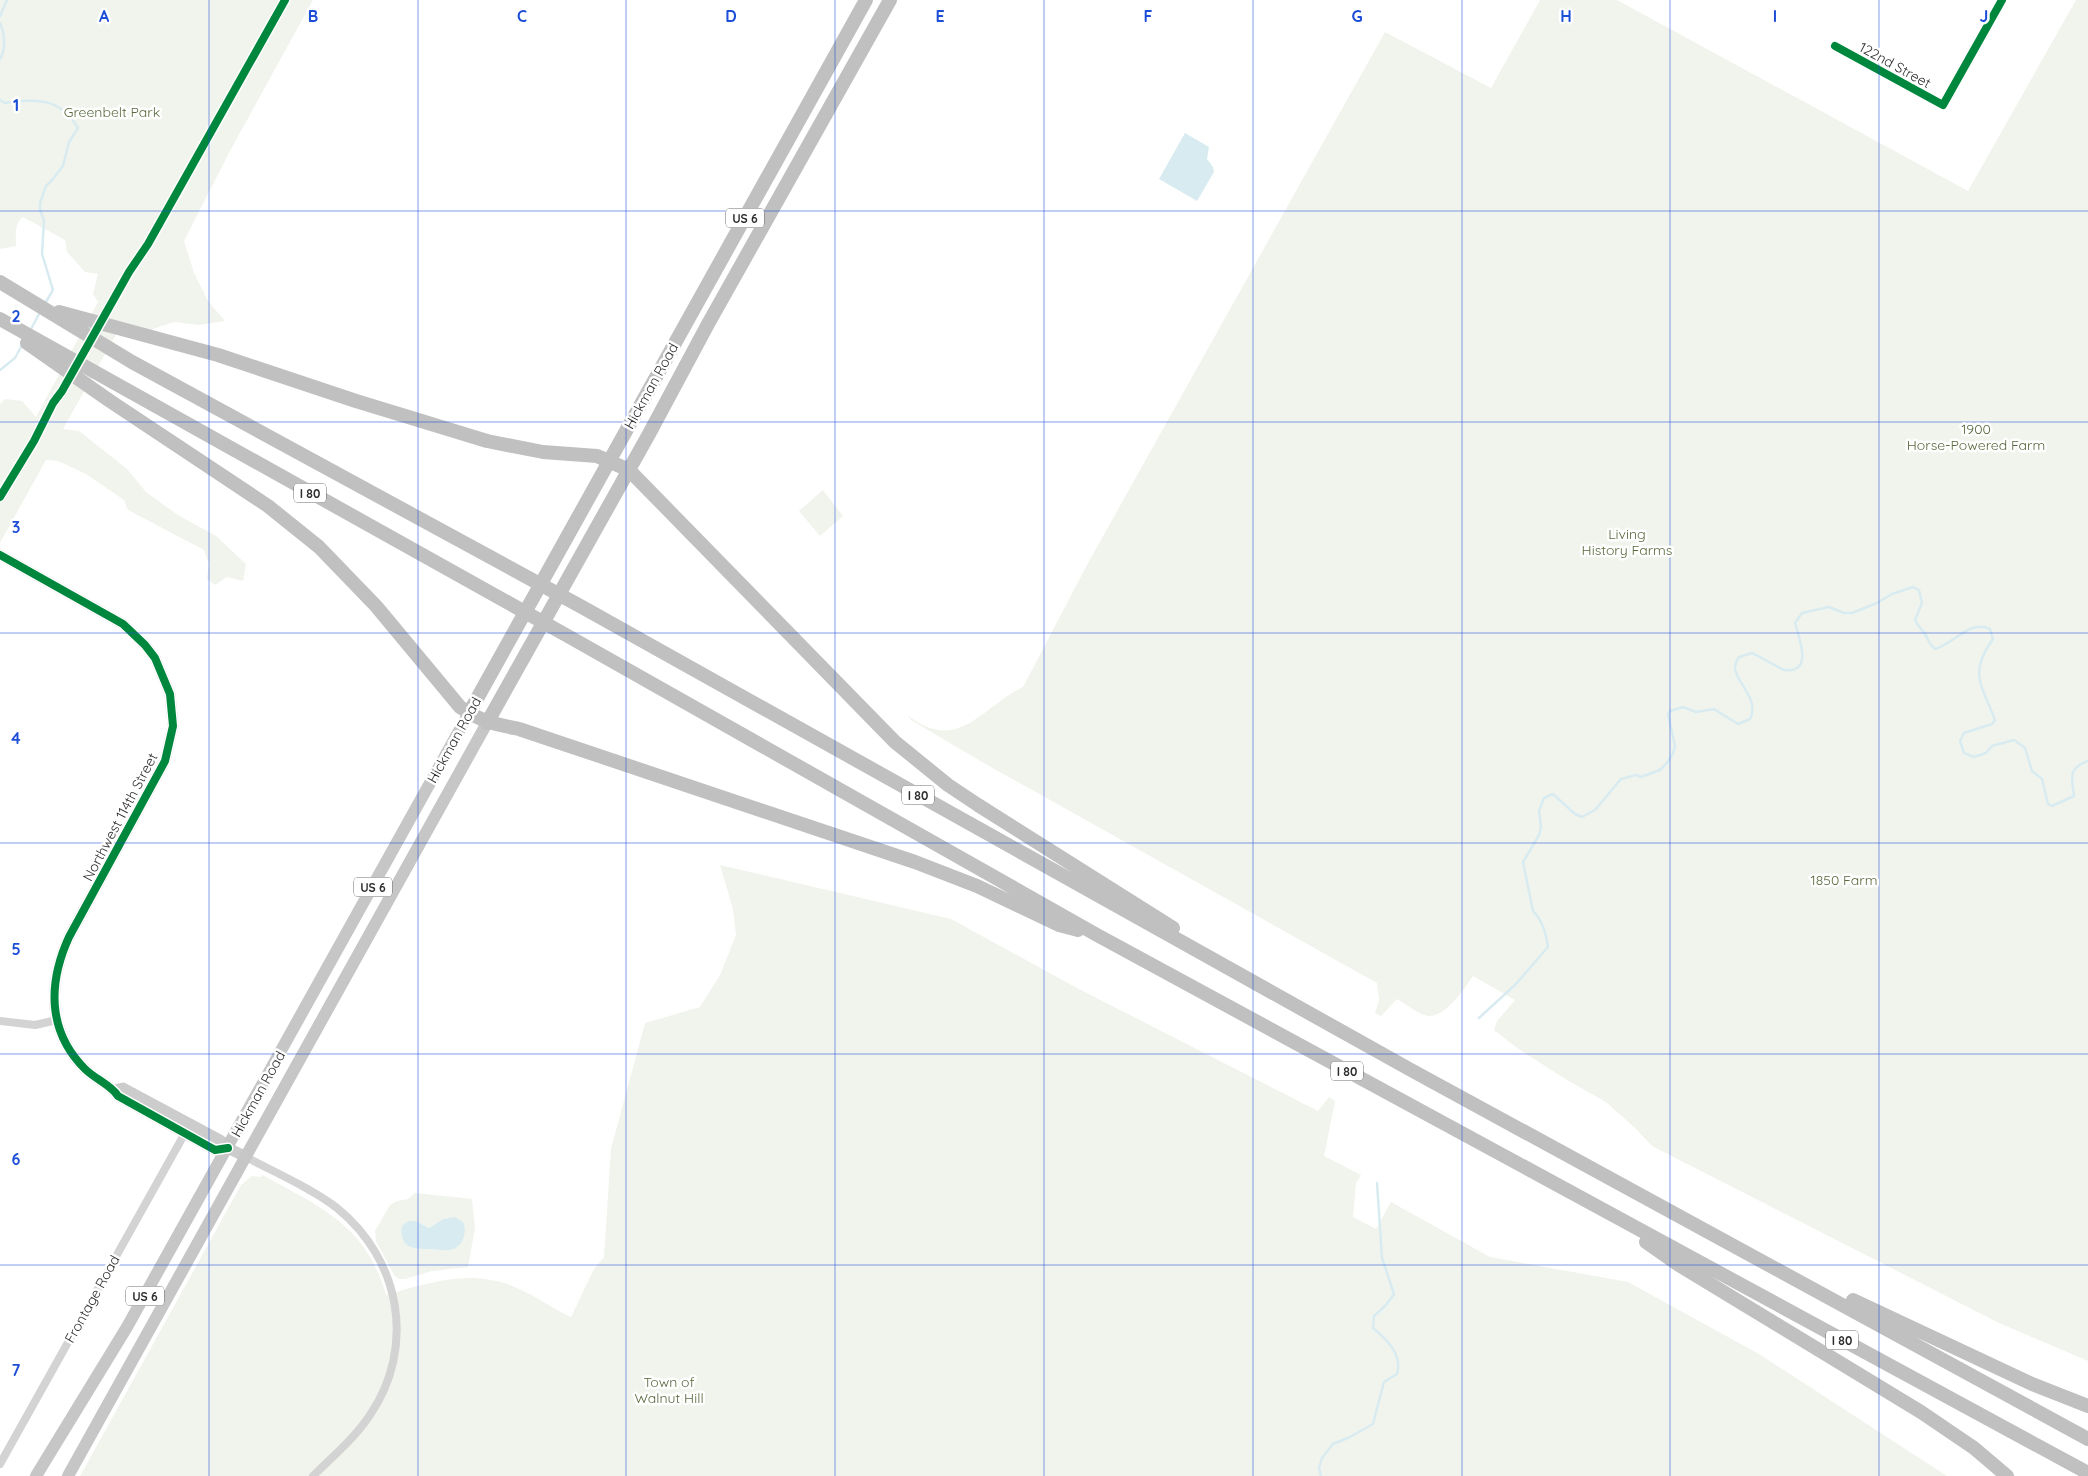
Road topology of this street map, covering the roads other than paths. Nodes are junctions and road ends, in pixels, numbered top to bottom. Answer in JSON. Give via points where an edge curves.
{"nodes":[{"id":1,"x":866,"y":0,"type":"edge"},
{"id":2,"x":890,"y":0,"type":"edge"},
{"id":3,"x":2002,"y":0,"type":"edge"},
{"id":4,"x":1835,"y":46,"type":"dead end"},
{"id":5,"x":0,"y":282,"type":"edge"},
{"id":6,"x":42,"y":308,"type":"junction"},
{"id":7,"x":0,"y":319,"type":"edge"},
{"id":8,"x":0,"y":324,"type":"edge"},
{"id":9,"x":609,"y":460,"type":"junction"},
{"id":10,"x":629,"y":470,"type":"junction"},
{"id":11,"x":0,"y":555,"type":"edge"},
{"id":12,"x":469,"y":713,"type":"junction"},
{"id":13,"x":487,"y":723,"type":"junction"},
{"id":14,"x":1096,"y":935,"type":"junction"},
{"id":15,"x":1254,"y":983,"type":"junction"},
{"id":16,"x":57,"y":1020,"type":"junction"},
{"id":17,"x":0,"y":1021,"type":"edge"},
{"id":18,"x":114,"y":1090,"type":"junction"},
{"id":19,"x":185,"y":1133,"type":"junction"},
{"id":20,"x":228,"y":1148,"type":"junction"},
{"id":21,"x":244,"y":1156,"type":"junction"},
{"id":22,"x":1597,"y":1206,"type":"junction"},
{"id":23,"x":1743,"y":1250,"type":"junction"},
{"id":24,"x":2088,"y":1406,"type":"edge"},
{"id":25,"x":2088,"y":1439,"type":"edge"},
{"id":26,"x":0,"y":1464,"type":"edge"},
{"id":27,"x":2088,"y":1474,"type":"edge"},
{"id":28,"x":36,"y":1476,"type":"edge"},
{"id":29,"x":68,"y":1476,"type":"edge"},
{"id":30,"x":313,"y":1476,"type":"edge"},
{"id":31,"x":2007,"y":1476,"type":"edge"}],
"edges":[{"from":1,"to":9,"type":"highway","name":"Hickman Road","number":"US 6"},
{"from":2,"to":10,"type":"highway","name":"Hickman Road","number":"US 6"},
{"from":3,"to":4,"type":"street","name":"122nd Street","via":[[1943,106]]},
{"from":5,"to":6,"type":"highway","number":"I 80"},
{"from":6,"to":9,"type":"highway","via":[[218,356],[487,441]]},
{"from":6,"to":15,"type":"highway","number":"I 80","via":[[132,362],[516,570]]},
{"from":7,"to":14,"type":"highway","number":"I 80"},
{"from":8,"to":12,"type":"highway","via":[[268,506],[319,547],[376,606],[460,707]]},
{"from":9,"to":10,"type":"highway"},
{"from":9,"to":12,"type":"highway","name":"Hickman Road","number":"US 6"},
{"from":10,"to":13,"type":"highway","name":"Hickman Road","number":"US 6"},
{"from":10,"to":15,"type":"highway","via":[[895,742],[978,805],[1130,899]]},
{"from":11,"to":16,"type":"street","name":"Northwest 114th Street","via":[[104,612],[135,634],[161,670],[173,714],[172,738],[165,761],[61,954],[54,983]]},
{"from":12,"to":13,"type":"highway"},
{"from":12,"to":20,"type":"main road","name":"Hickman Road","number":"US 6"},
{"from":13,"to":14,"type":"highway","via":[[519,729],[914,862],[977,886],[1059,925]]},
{"from":13,"to":21,"type":"main road","name":"Hickman Road","number":"US 6"},
{"from":14,"to":22,"type":"highway","number":"I 80"},
{"from":15,"to":23,"type":"highway","number":"I 80"},
{"from":16,"to":17,"type":"street","via":[[35,1025]]},
{"from":16,"to":18,"type":"street","name":"Northwest 114th Street","via":[[67,1046],[80,1064]]},
{"from":18,"to":19,"type":"street","via":[[118,1096]]},
{"from":18,"to":20,"type":"street","via":[[123,1088],[220,1140]]},
{"from":19,"to":20,"type":"street","via":[[215,1150]]},
{"from":19,"to":26,"type":"street","name":"Frontage Road"},
{"from":20,"to":21,"type":"street"},
{"from":20,"to":28,"type":"main road","name":"Hickman Road","number":"US 6","via":[[127,1327]]},
{"from":21,"to":29,"type":"main road","name":"Hickman Road","number":"US 6"},
{"from":21,"to":30,"type":"street","via":[[337,1208],[372,1246],[391,1286],[397,1337],[389,1379],[369,1417]]},
{"from":22,"to":27,"type":"highway","number":"I 80"},
{"from":22,"to":31,"type":"highway","via":[[1679,1265],[1921,1412],[1974,1448]]},
{"from":23,"to":24,"type":"highway","via":[[2024,1380]]},
{"from":23,"to":25,"type":"highway","number":"I 80"}]}
